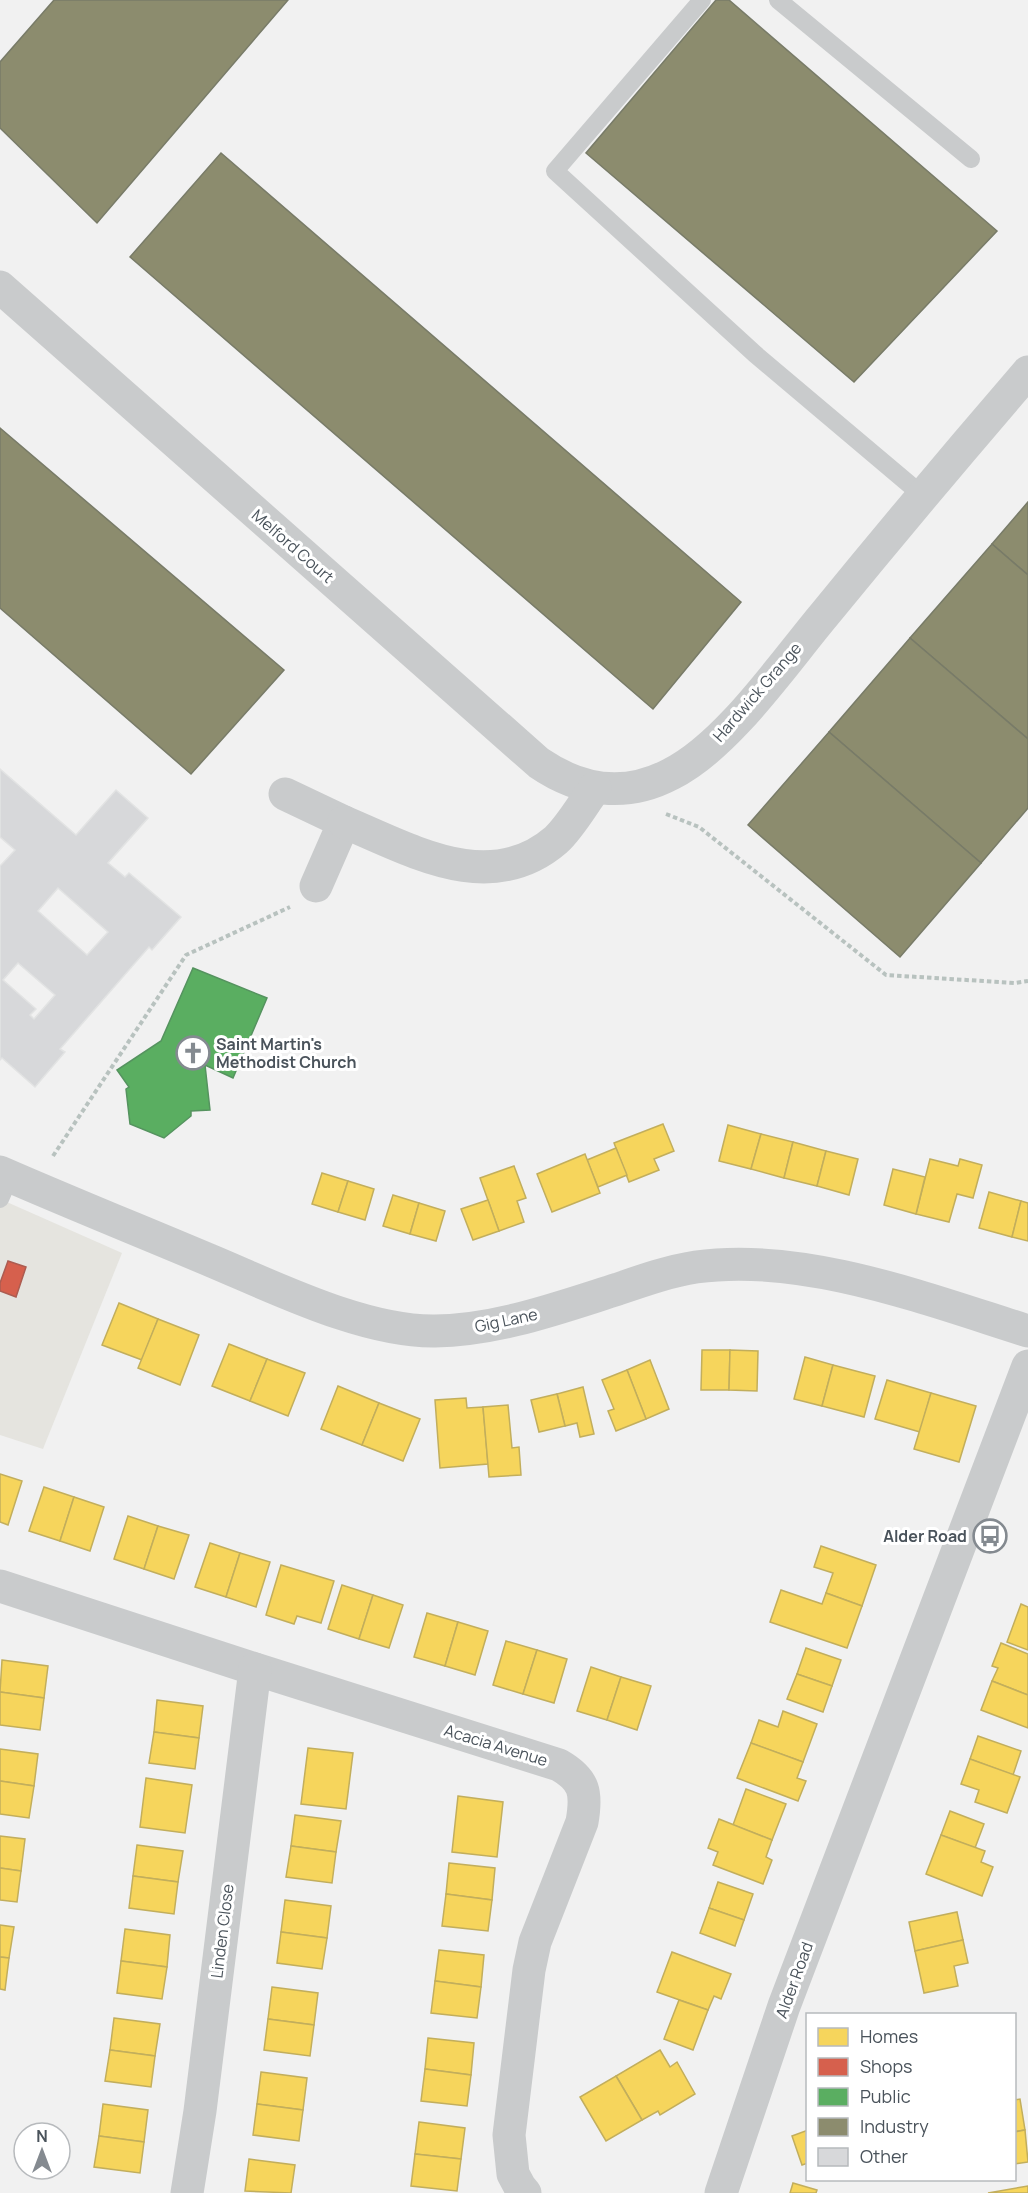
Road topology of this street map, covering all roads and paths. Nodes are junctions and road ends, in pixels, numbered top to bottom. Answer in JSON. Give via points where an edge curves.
{"nodes":[{"id":1,"x":702,"y":0,"type":"edge"},
{"id":2,"x":778,"y":0,"type":"edge"},
{"id":3,"x":971,"y":159,"type":"dead end"},
{"id":4,"x":0,"y":287,"type":"edge"},
{"id":5,"x":1028,"y":372,"type":"edge"},
{"id":6,"x":922,"y":495,"type":"junction"},
{"id":7,"x":595,"y":788,"type":"junction"},
{"id":8,"x":285,"y":794,"type":"dead end"},
{"id":9,"x":658,"y":811,"type":"dead end"},
{"id":10,"x":344,"y":822,"type":"junction"},
{"id":11,"x":316,"y":886,"type":"joint"},
{"id":12,"x":1028,"y":981,"type":"edge"},
{"id":13,"x":11,"y":1183,"type":"edge"},
{"id":14,"x":1028,"y":1331,"type":"edge"},
{"id":15,"x":1028,"y":1366,"type":"edge"},
{"id":16,"x":0,"y":1586,"type":"edge"},
{"id":17,"x":255,"y":1670,"type":"junction"},
{"id":18,"x":796,"y":2011,"type":"edge"},
{"id":19,"x":187,"y":2193,"type":"edge"},
{"id":20,"x":525,"y":2193,"type":"edge"},
{"id":21,"x":721,"y":2193,"type":"edge"}],
"edges":[{"from":1,"to":6,"type":"lane","via":[[555,171],[755,354]]},
{"from":2,"to":3,"type":"lane"},
{"from":4,"to":7,"type":"street","name":"Melford Court","via":[[539,763],[566,779]]},
{"from":5,"to":6,"type":"street","name":"Hardwick Grange"},
{"from":6,"to":7,"type":"street","name":"Hardwick Grange","via":[[741,715],[703,753],[687,766],[650,783]]},
{"from":7,"to":10,"type":"street","via":[[557,838],[541,851],[492,868],[465,867],[430,858]]},
{"from":8,"to":10,"type":"street"},
{"from":9,"to":12,"type":"path","via":[[699,827],[886,975]]},
{"from":10,"to":11,"type":"street"},
{"from":11,"to":13,"type":"path","via":[[298,903],[186,955]]},
{"from":13,"to":14,"type":"street","name":"Gig Lane","via":[[286,1293],[392,1327],[433,1332],[494,1326],[695,1267],[745,1263],[879,1285]]},
{"from":15,"to":18,"type":"street","name":"Alder Road"},
{"from":16,"to":17,"type":"street","name":"Acacia Avenue"},
{"from":17,"to":19,"type":"street","name":"Linden Close"},
{"from":17,"to":20,"type":"street","name":"Acacia Avenue","via":[[559,1765],[574,1773],[582,1786],[582,1822],[535,1941],[529,1970],[509,2135],[513,2174]]},
{"from":18,"to":21,"type":"street","name":"Alder Road"}]}
